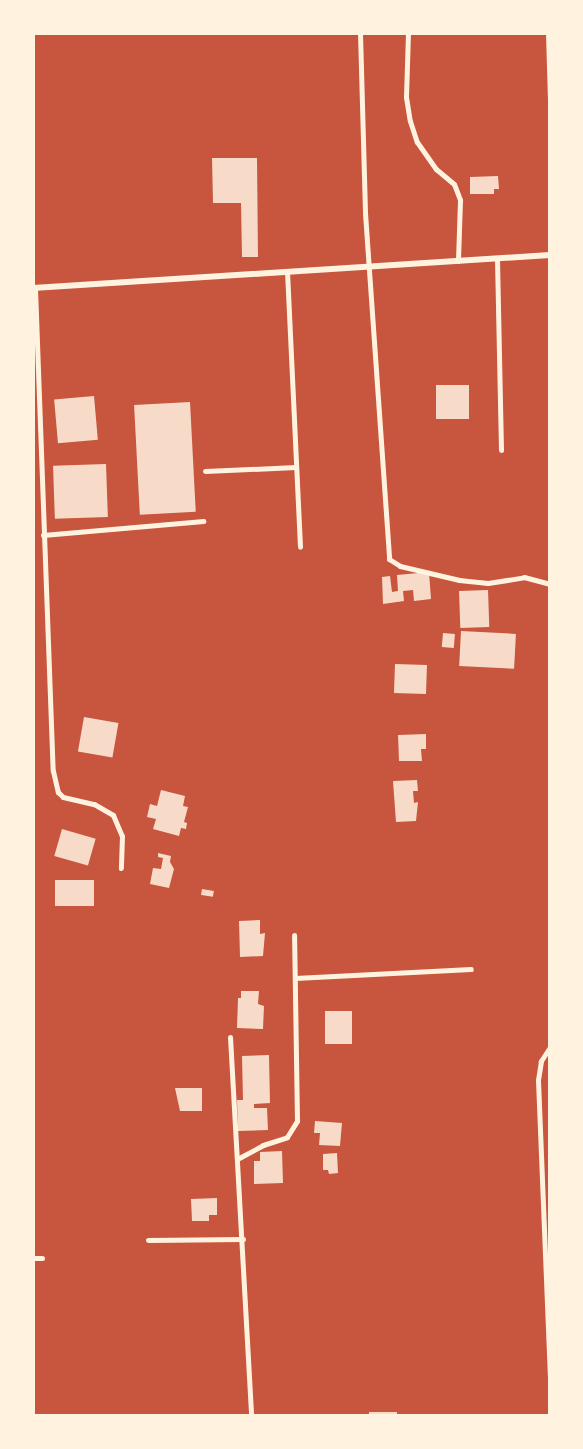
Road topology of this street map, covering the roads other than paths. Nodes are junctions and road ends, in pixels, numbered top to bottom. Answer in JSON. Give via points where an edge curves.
{"nodes":[{"id":1,"x":360,"y":33,"type":"edge"},
{"id":2,"x":408,"y":33,"type":"edge"},
{"id":3,"x":548,"y":33,"type":"edge"},
{"id":4,"x":550,"y":102,"type":"edge"},
{"id":5,"x":550,"y":255,"type":"edge"},
{"id":6,"x":496,"y":259,"type":"junction"},
{"id":7,"x":458,"y":261,"type":"junction"},
{"id":8,"x":370,"y":267,"type":"junction"},
{"id":9,"x":287,"y":271,"type":"junction"},
{"id":10,"x":34,"y":288,"type":"edge"},
{"id":11,"x":501,"y":450,"type":"dead end"},
{"id":12,"x":296,"y":467,"type":"junction"},
{"id":13,"x":205,"y":471,"type":"dead end"},
{"id":14,"x":203,"y":521,"type":"dead end"},
{"id":15,"x":43,"y":535,"type":"junction"},
{"id":16,"x":300,"y":547,"type":"dead end"},
{"id":17,"x":550,"y":584,"type":"edge"},
{"id":18,"x":121,"y":868,"type":"dead end"},
{"id":19,"x":294,"y":935,"type":"dead end"},
{"id":20,"x":471,"y":968,"type":"dead end"},
{"id":21,"x":295,"y":978,"type":"junction"},
{"id":22,"x":230,"y":1037,"type":"dead end"},
{"id":23,"x":550,"y":1047,"type":"edge"},
{"id":24,"x":239,"y":1158,"type":"junction"},
{"id":25,"x":243,"y":1239,"type":"junction"},
{"id":26,"x":148,"y":1240,"type":"dead end"},
{"id":27,"x":33,"y":1258,"type":"edge"},
{"id":28,"x":42,"y":1258,"type":"dead end"},
{"id":29,"x":550,"y":1377,"type":"edge"},
{"id":30,"x":251,"y":1416,"type":"edge"}],
"edges":[{"from":1,"to":8,"type":"street"},
{"from":2,"to":7,"type":"street","via":[[410,121],[417,142],[436,169],[454,184],[460,200]]},
{"from":3,"to":4,"type":"street"},
{"from":5,"to":6,"type":"street"},
{"from":6,"to":7,"type":"street"},
{"from":6,"to":11,"type":"street"},
{"from":7,"to":8,"type":"street"},
{"from":8,"to":9,"type":"street"},
{"from":8,"to":17,"type":"street","via":[[389,559],[400,566],[459,580],[488,583],[524,577]]},
{"from":9,"to":10,"type":"street"},
{"from":9,"to":12,"type":"street"},
{"from":10,"to":15,"type":"street"},
{"from":12,"to":13,"type":"street"},
{"from":12,"to":16,"type":"street"},
{"from":14,"to":15,"type":"street"},
{"from":15,"to":18,"type":"street","via":[[55,783],[64,797],[94,804],[113,815],[122,836]]},
{"from":19,"to":21,"type":"street"},
{"from":20,"to":21,"type":"street"},
{"from":21,"to":24,"type":"street","via":[[297,1121],[287,1137]]},
{"from":22,"to":24,"type":"street"},
{"from":23,"to":29,"type":"street","via":[[541,1061],[538,1080]]},
{"from":24,"to":25,"type":"street"},
{"from":25,"to":26,"type":"street"},
{"from":25,"to":30,"type":"street"},
{"from":27,"to":28,"type":"street"}]}
